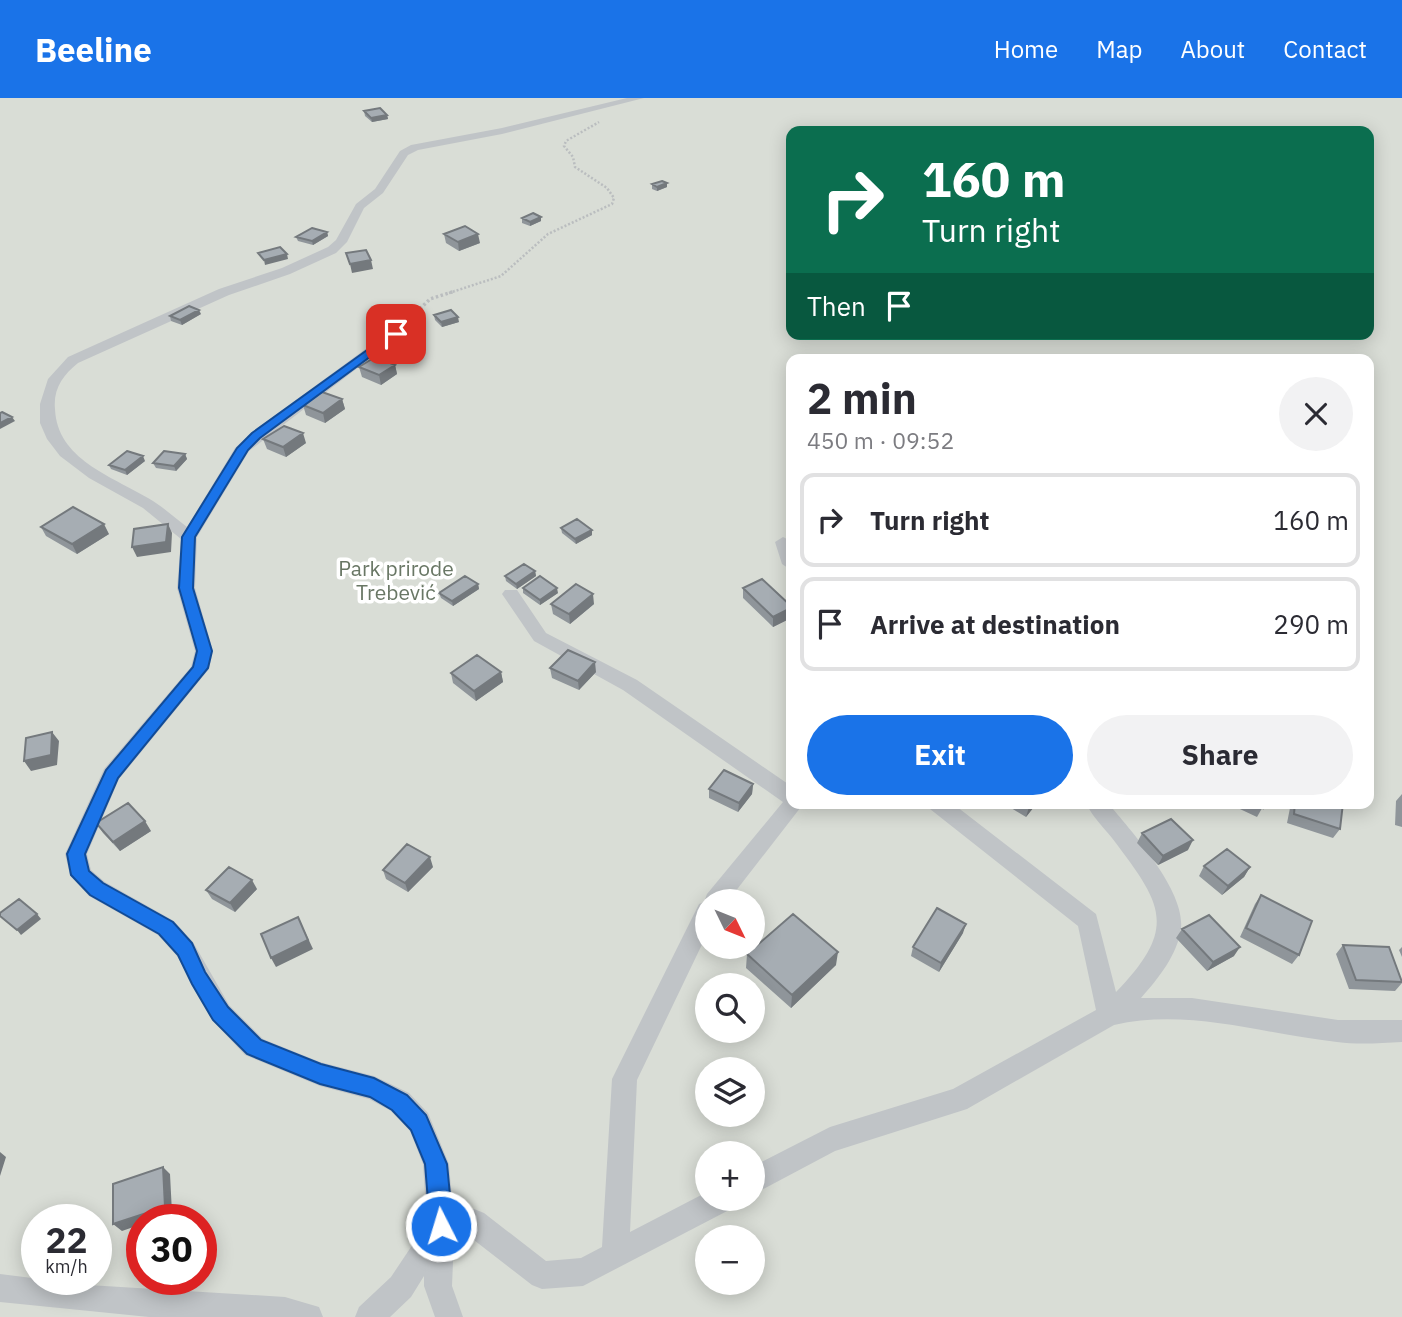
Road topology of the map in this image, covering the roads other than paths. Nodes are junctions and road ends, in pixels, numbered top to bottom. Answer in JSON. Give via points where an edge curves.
{"nodes":[{"id":1,"x":639,"y":98,"type":"edge"},
{"id":2,"x":396,"y":334,"type":"edge"},
{"id":3,"x":188,"y":537,"type":"junction"},
{"id":4,"x":783,"y":542,"type":"dead end"},
{"id":5,"x":786,"y":550,"type":"edge"},
{"id":6,"x":511,"y":594,"type":"dead end"},
{"id":7,"x":786,"y":794,"type":"edge"},
{"id":8,"x":789,"y":809,"type":"edge"},
{"id":9,"x":945,"y":809,"type":"edge"},
{"id":10,"x":1100,"y":809,"type":"edge"},
{"id":11,"x":725,"y":889,"type":"edge"},
{"id":12,"x":695,"y":936,"type":"edge"},
{"id":13,"x":1109,"y":1015,"type":"junction"},
{"id":14,"x":1402,"y":1031,"type":"edge"},
{"id":15,"x":765,"y":1175,"type":"edge"},
{"id":16,"x":699,"y":1211,"type":"edge"},
{"id":17,"x":441,"y":1226,"type":"junction"},
{"id":18,"x":615,"y":1256,"type":"junction"},
{"id":19,"x":0,"y":1288,"type":"edge"},
{"id":20,"x":309,"y":1317,"type":"edge"},
{"id":21,"x":369,"y":1317,"type":"edge"},
{"id":22,"x":449,"y":1317,"type":"edge"}],
"edges":[{"from":1,"to":3,"type":"street","via":[[491,134],[415,147],[404,153],[379,191],[360,206],[332,250],[223,292],[73,360],[56,374],[46,416],[57,443],[105,483],[143,502]]},
{"from":2,"to":3,"type":"street","via":[[243,448]]},
{"from":3,"to":17,"type":"street","via":[[186,588],[204,651],[200,668],[111,775],[76,854],[80,875],[166,928],[185,949],[220,1013],[254,1047],[320,1074],[374,1088],[400,1102],[419,1122],[436,1164]]},
{"from":4,"to":5,"type":"street"},
{"from":6,"to":7,"type":"street","via":[[540,637],[630,685]]},
{"from":8,"to":11,"type":"street"},
{"from":9,"to":13,"type":"street","via":[[1088,921]]},
{"from":10,"to":13,"type":"street","via":[[1153,881],[1170,912],[1171,926],[1166,943],[1144,977]]},
{"from":12,"to":18,"type":"street","via":[[625,1079]]},
{"from":13,"to":14,"type":"street","via":[[1130,1008],[1165,1008],[1340,1031]]},
{"from":13,"to":15,"type":"street","via":[[958,1100],[830,1140]]},
{"from":16,"to":18,"type":"street"},
{"from":17,"to":18,"type":"street","via":[[474,1223],[542,1275],[583,1272]]},
{"from":17,"to":21,"type":"street","via":[[401,1287]]},
{"from":17,"to":22,"type":"street","via":[[438,1286]]},
{"from":19,"to":20,"type":"street","via":[[88,1299],[285,1311]]}]}
